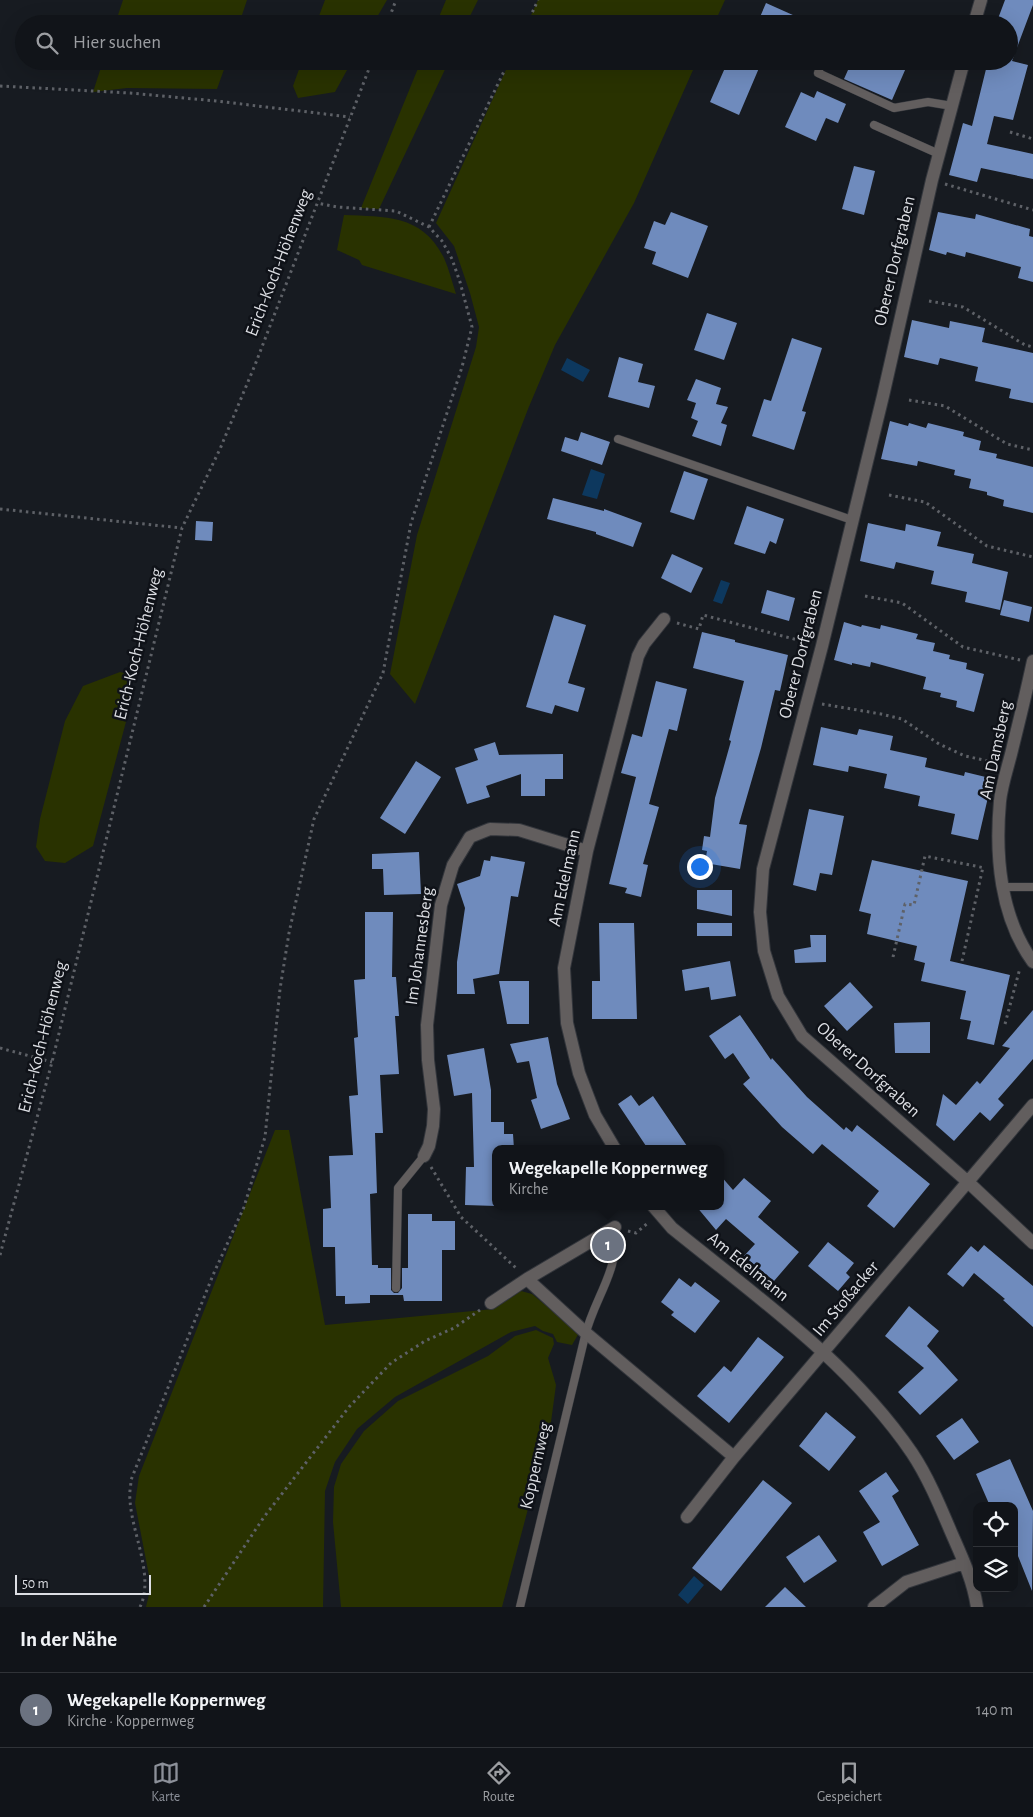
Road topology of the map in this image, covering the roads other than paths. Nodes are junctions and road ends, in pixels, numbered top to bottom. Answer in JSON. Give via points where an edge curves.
{"nodes":[{"id":1,"x":981,"y":0,"type":"edge"},
{"id":2,"x":977,"y":15,"type":"edge"},
{"id":3,"x":819,"y":70,"type":"edge"},
{"id":4,"x":962,"y":70,"type":"edge"},
{"id":5,"x":952,"y":106,"type":"junction"},
{"id":6,"x":874,"y":125,"type":"dead end"},
{"id":7,"x":939,"y":154,"type":"junction"},
{"id":8,"x":618,"y":439,"type":"dead end"},
{"id":9,"x":852,"y":520,"type":"junction"},
{"id":10,"x":664,"y":619,"type":"road end"},
{"id":11,"x":1033,"y":662,"type":"edge"},
{"id":12,"x":587,"y":851,"type":"junction"},
{"id":13,"x":1002,"y":887,"type":"junction"},
{"id":14,"x":1033,"y":888,"type":"edge"},
{"id":15,"x":1033,"y":962,"type":"edge"},
{"id":16,"x":1033,"y":1105,"type":"edge"},
{"id":17,"x":613,"y":1145,"type":"edge"},
{"id":18,"x":424,"y":1156,"type":"joint"},
{"id":19,"x":968,"y":1182,"type":"junction"},
{"id":20,"x":656,"y":1210,"type":"edge"},
{"id":21,"x":615,"y":1227,"type":"joint"},
{"id":22,"x":1033,"y":1243,"type":"edge"},
{"id":23,"x":527,"y":1279,"type":"junction"},
{"id":24,"x":396,"y":1288,"type":"dead end"},
{"id":25,"x":491,"y":1303,"type":"road end"},
{"id":26,"x":586,"y":1333,"type":"junction"},
{"id":27,"x":824,"y":1351,"type":"junction"},
{"id":28,"x":734,"y":1457,"type":"junction"},
{"id":29,"x":687,"y":1517,"type":"dead end"},
{"id":30,"x":964,"y":1563,"type":"junction"},
{"id":31,"x":520,"y":1607,"type":"edge"},
{"id":32,"x":874,"y":1607,"type":"edge"},
{"id":33,"x":977,"y":1607,"type":"edge"}],
"edges":[{"from":1,"to":2,"type":"street"},
{"from":3,"to":5,"type":"lane","via":[[818,73],[894,108],[928,102]]},
{"from":4,"to":5,"type":"street","name":"Oberer Dorfgraben"},
{"from":5,"to":7,"type":"street","name":"Oberer Dorfgraben"},
{"from":6,"to":7,"type":"lane"},
{"from":7,"to":9,"type":"street","name":"Oberer Dorfgraben"},
{"from":8,"to":9,"type":"lane"},
{"from":9,"to":19,"type":"street","name":"Oberer Dorfgraben","via":[[763,869],[760,912],[764,951],[778,996],[802,1036]]},
{"from":10,"to":12,"type":"street","name":"Am Edelmann","via":[[638,656]]},
{"from":11,"to":13,"type":"street","name":"Am Damsberg","via":[[1000,800],[998,847]]},
{"from":12,"to":17,"type":"street","name":"Am Edelmann","via":[[564,968],[567,1023],[579,1073],[595,1115]]},
{"from":12,"to":18,"type":"street","name":"Im Johannesberg","via":[[519,830],[490,829],[470,837],[453,865],[441,904],[427,1025],[434,1109],[429,1146]]},
{"from":13,"to":14,"type":"lane"},
{"from":13,"to":15,"type":"street","name":"Am Damsberg","via":[[1012,920]]},
{"from":16,"to":19,"type":"street","name":"Im Stoßacker"},
{"from":18,"to":24,"type":"lane","via":[[398,1188]]},
{"from":19,"to":22,"type":"street","name":"Oberer Dorfgraben"},
{"from":19,"to":27,"type":"street","name":"Im Stoßacker"},
{"from":20,"to":27,"type":"street","name":"Am Edelmann","via":[[672,1228]]},
{"from":21,"to":23,"type":"street"},
{"from":21,"to":26,"type":"lane","name":"Koppernweg","via":[[615,1260]]},
{"from":23,"to":25,"type":"street"},
{"from":23,"to":26,"type":"street"},
{"from":26,"to":28,"type":"street"},
{"from":26,"to":31,"type":"lane","name":"Koppernweg"},
{"from":27,"to":28,"type":"street","name":"Im Stoßacker"},
{"from":27,"to":30,"type":"street","name":"Am Edelmann","via":[[913,1454],[938,1501]]},
{"from":28,"to":29,"type":"street","name":"Im Stoßacker"},
{"from":30,"to":32,"type":"street","via":[[906,1582]]},
{"from":30,"to":33,"type":"street","name":"Am Edelmann","via":[[974,1588]]}]}
